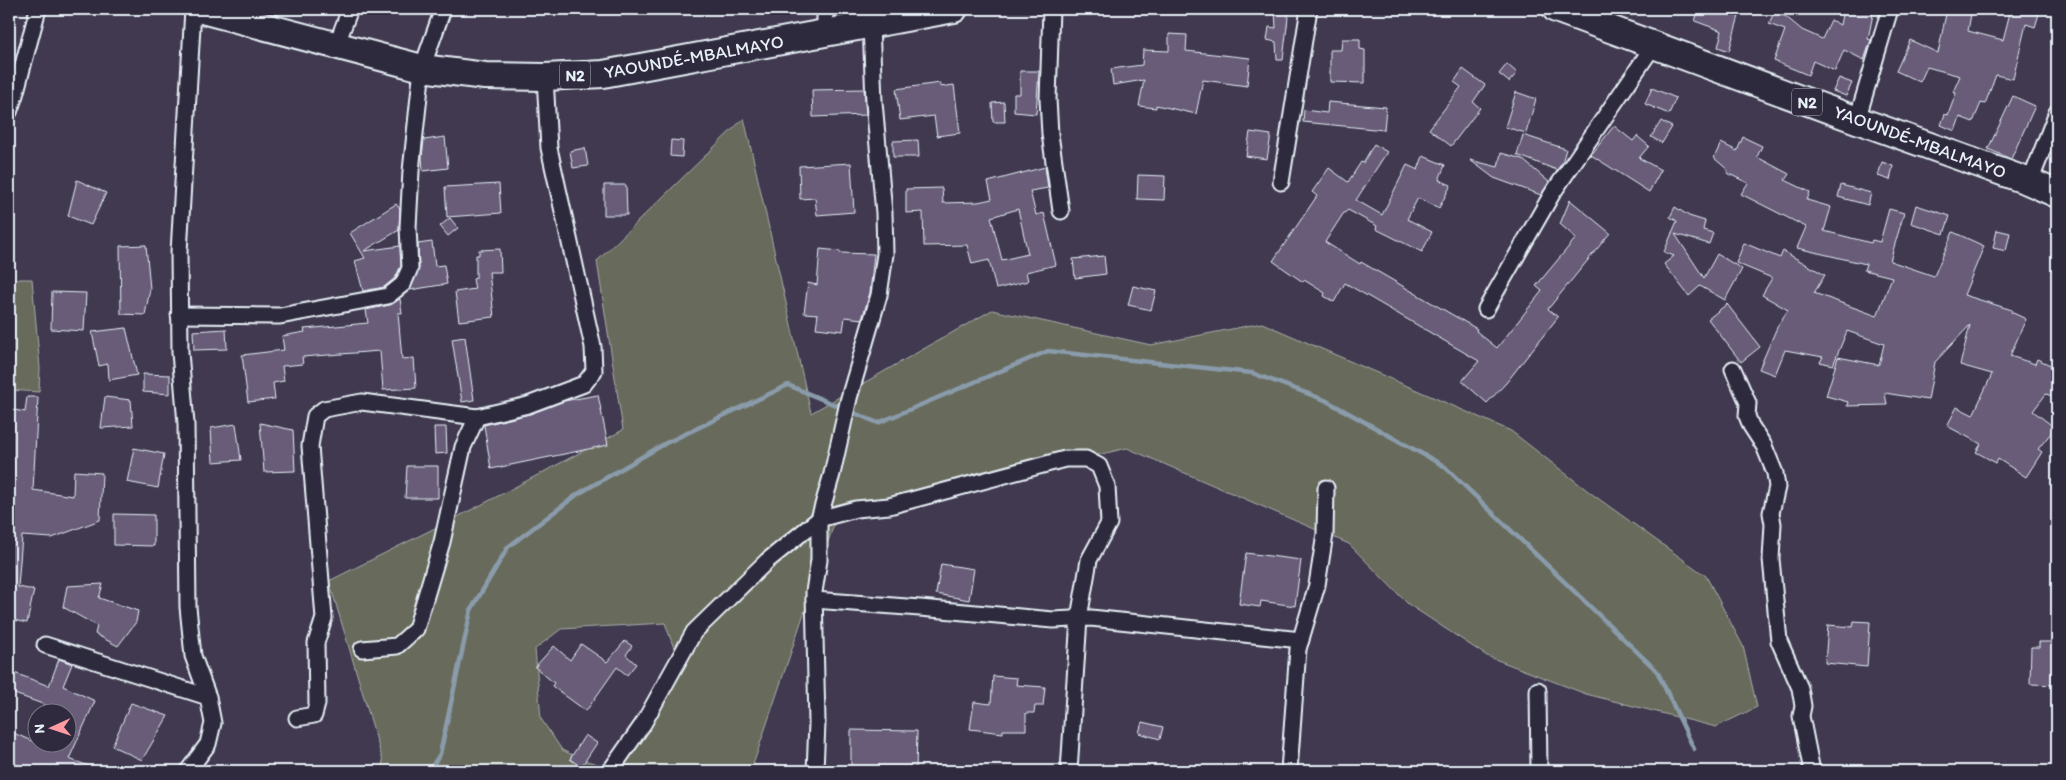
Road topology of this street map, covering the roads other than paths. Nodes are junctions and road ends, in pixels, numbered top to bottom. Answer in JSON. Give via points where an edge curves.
{"nodes":[{"id":1,"x":38,"y":9,"type":"edge"},
{"id":2,"x":192,"y":9,"type":"edge"},
{"id":3,"x":198,"y":9,"type":"edge"},
{"id":4,"x":350,"y":9,"type":"edge"},
{"id":5,"x":443,"y":9,"type":"edge"},
{"id":6,"x":954,"y":9,"type":"edge"},
{"id":7,"x":1051,"y":9,"type":"edge"},
{"id":8,"x":1309,"y":9,"type":"edge"},
{"id":9,"x":1556,"y":9,"type":"edge"},
{"id":10,"x":1890,"y":9,"type":"edge"},
{"id":11,"x":825,"y":21,"type":"edge"},
{"id":12,"x":871,"y":24,"type":"junction"},
{"id":13,"x":1654,"y":45,"type":"junction"},
{"id":14,"x":336,"y":46,"type":"junction"},
{"id":15,"x":422,"y":68,"type":"junction"},
{"id":16,"x":545,"y":77,"type":"junction"},
{"id":17,"x":9,"y":112,"type":"edge"},
{"id":18,"x":2057,"y":112,"type":"edge"},
{"id":19,"x":1857,"y":120,"type":"junction"},
{"id":20,"x":1281,"y":182,"type":"dead end"},
{"id":21,"x":2030,"y":182,"type":"junction"},
{"id":22,"x":2057,"y":194,"type":"edge"},
{"id":23,"x":1061,"y":211,"type":"dead end"},
{"id":24,"x":1486,"y":309,"type":"dead end"},
{"id":25,"x":180,"y":315,"type":"junction"},
{"id":26,"x":1733,"y":369,"type":"dead end"},
{"id":27,"x":476,"y":417,"type":"junction"},
{"id":28,"x":1326,"y":488,"type":"dead end"},
{"id":29,"x":819,"y":519,"type":"junction"},
{"id":30,"x":814,"y":600,"type":"junction"},
{"id":31,"x":1080,"y":618,"type":"junction"},
{"id":32,"x":1301,"y":640,"type":"junction"},
{"id":33,"x":45,"y":645,"type":"dead end"},
{"id":34,"x":362,"y":649,"type":"dead end"},
{"id":35,"x":1538,"y":690,"type":"dead end"},
{"id":36,"x":208,"y":697,"type":"junction"},
{"id":37,"x":298,"y":718,"type":"dead end"},
{"id":38,"x":188,"y":771,"type":"edge"},
{"id":39,"x":610,"y":771,"type":"edge"},
{"id":40,"x":815,"y":771,"type":"edge"},
{"id":41,"x":1069,"y":771,"type":"edge"},
{"id":42,"x":1289,"y":771,"type":"edge"},
{"id":43,"x":1539,"y":771,"type":"edge"},
{"id":44,"x":1812,"y":771,"type":"edge"}],
"edges":[{"from":1,"to":17,"type":"street"},
{"from":2,"to":25,"type":"street","via":[[179,252]]},
{"from":3,"to":14,"type":"highway","name":"YAOUNDÉ-MBALMAYO","number":"N2"},
{"from":4,"to":14,"type":"street"},
{"from":5,"to":15,"type":"street"},
{"from":6,"to":12,"type":"highway","name":"YAOUNDÉ-MBALMAYO","number":"N2"},
{"from":7,"to":23,"type":"street","via":[[1048,99]]},
{"from":8,"to":20,"type":"street"},
{"from":9,"to":13,"type":"highway","name":"YAOUNDÉ-MBALMAYO","number":"N2"},
{"from":10,"to":19,"type":"street"},
{"from":11,"to":12,"type":"highway","name":"YAOUNDÉ-MBALMAYO","number":"N2"},
{"from":11,"to":16,"type":"highway","name":"YAOUNDÉ-MBALMAYO","number":"N2","via":[[603,74]]},
{"from":12,"to":29,"type":"street","via":[[885,254],[879,295]]},
{"from":13,"to":19,"type":"highway","name":"YAOUNDÉ-MBALMAYO","number":"N2"},
{"from":13,"to":24,"type":"street","via":[[1552,194]]},
{"from":14,"to":15,"type":"highway","name":"YAOUNDÉ-MBALMAYO","number":"N2"},
{"from":15,"to":16,"type":"highway","name":"YAOUNDÉ-MBALMAYO","number":"N2","via":[[485,76]]},
{"from":15,"to":25,"type":"street","via":[[410,171],[410,268],[403,284],[388,296],[280,316]]},
{"from":16,"to":27,"type":"street","via":[[549,148],[593,347],[594,370],[584,384],[528,405]]},
{"from":18,"to":21,"type":"street"},
{"from":19,"to":21,"type":"highway","name":"YAOUNDÉ-MBALMAYO","number":"N2"},
{"from":21,"to":22,"type":"highway","name":"YAOUNDÉ-MBALMAYO","number":"N2"},
{"from":25,"to":36,"type":"street","via":[[186,424],[188,607],[193,656]]},
{"from":26,"to":44,"type":"street","via":[[1748,403],[1747,416],[1751,426],[1775,473],[1777,487],[1771,513],[1771,558],[1779,640],[1800,688],[1801,716]]},
{"from":27,"to":34,"type":"street","via":[[463,447],[442,542],[416,628],[397,646]]},
{"from":27,"to":37,"type":"street","via":[[362,402],[324,409],[315,416],[310,446],[324,618],[316,643],[318,704],[314,715]]},
{"from":28,"to":32,"type":"street","via":[[1325,534],[1318,585]]},
{"from":29,"to":30,"type":"street","via":[[819,560]]},
{"from":29,"to":31,"type":"street","via":[[889,506],[1065,459],[1086,459],[1099,466],[1107,486],[1109,523],[1089,560]]},
{"from":29,"to":39,"type":"street","via":[[767,561],[694,632],[643,724]]},
{"from":30,"to":31,"type":"street","via":[[1053,620]]},
{"from":30,"to":40,"type":"street"},
{"from":31,"to":32,"type":"street"},
{"from":31,"to":41,"type":"street"},
{"from":32,"to":42,"type":"street"},
{"from":33,"to":36,"type":"street"},
{"from":35,"to":43,"type":"street"},
{"from":36,"to":38,"type":"street","via":[[213,723],[208,744]]}]}
